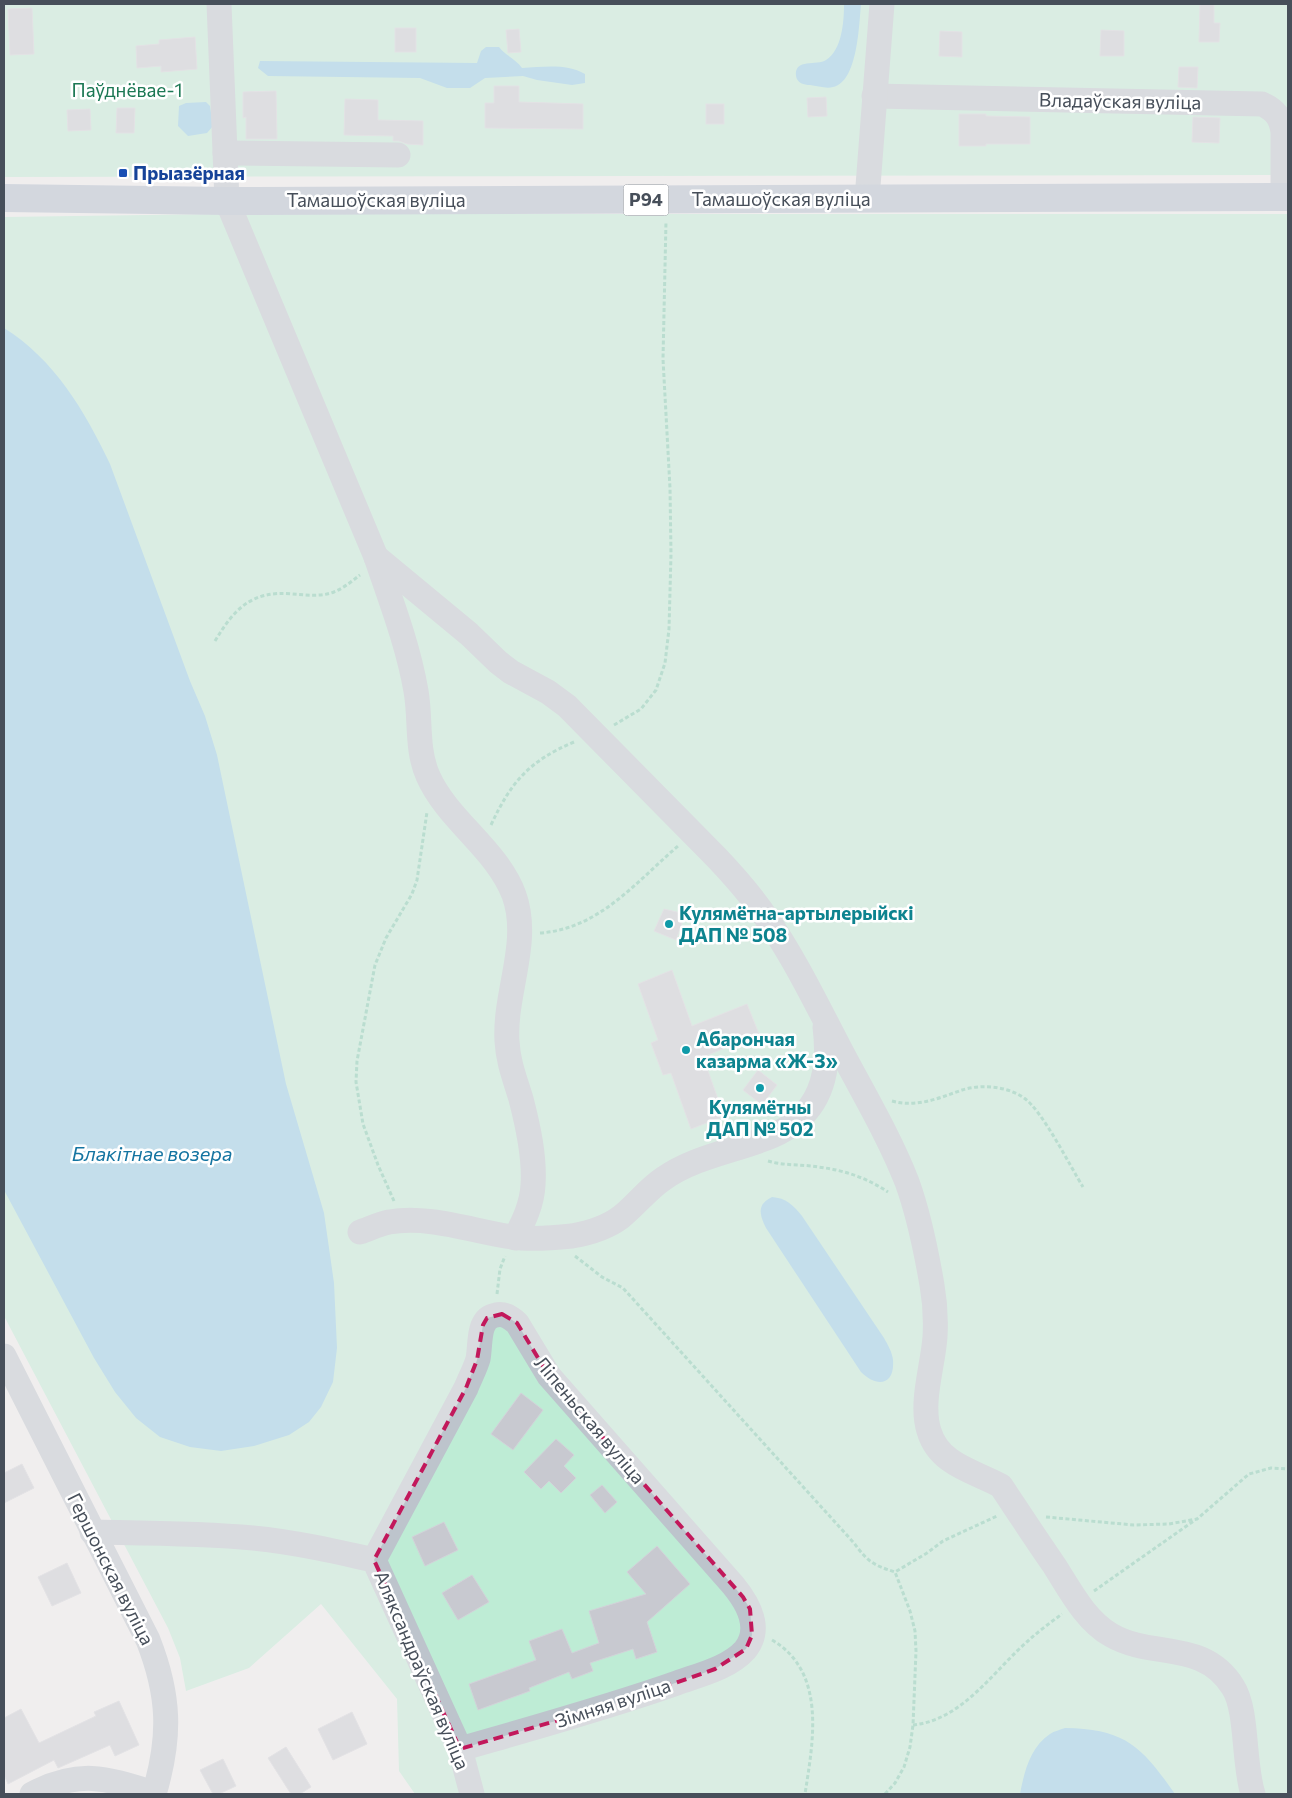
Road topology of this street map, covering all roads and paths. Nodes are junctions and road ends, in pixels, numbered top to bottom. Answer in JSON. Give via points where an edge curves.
{"nodes":[{"id":1,"x":219,"y":4,"type":"edge"},
{"id":2,"x":882,"y":4,"type":"edge"},
{"id":3,"x":874,"y":96,"type":"junction"},
{"id":4,"x":225,"y":153,"type":"junction"},
{"id":5,"x":398,"y":155,"type":"dead end"},
{"id":6,"x":1286,"y":197,"type":"edge"},
{"id":7,"x":4,"y":198,"type":"edge"},
{"id":8,"x":868,"y":199,"type":"junction"},
{"id":9,"x":666,"y":200,"type":"junction"},
{"id":10,"x":227,"y":201,"type":"junction"},
{"id":11,"x":376,"y":557,"type":"junction"},
{"id":12,"x":215,"y":641,"type":"dead end"},
{"id":13,"x":594,"y":734,"type":"junction"},
{"id":14,"x":436,"y":791,"type":"junction"},
{"id":15,"x":692,"y":833,"type":"junction"},
{"id":16,"x":481,"y":846,"type":"junction"},
{"id":17,"x":520,"y":931,"type":"junction"},
{"id":18,"x":824,"y":1018,"type":"junction"},
{"id":19,"x":885,"y":1099,"type":"dead end"},
{"id":20,"x":746,"y":1144,"type":"junction"},
{"id":21,"x":1083,"y":1187,"type":"dead end"},
{"id":22,"x":917,"y":1213,"type":"junction"},
{"id":23,"x":403,"y":1222,"type":"junction"},
{"id":24,"x":360,"y":1232,"type":"dead end"},
{"id":25,"x":515,"y":1238,"type":"junction"},
{"id":26,"x":544,"y":1238,"type":"junction"},
{"id":27,"x":498,"y":1314,"type":"junction"},
{"id":28,"x":4,"y":1356,"type":"edge"},
{"id":29,"x":1288,"y":1469,"type":"edge"},
{"id":30,"x":1016,"y":1509,"type":"junction"},
{"id":31,"x":1197,"y":1519,"type":"junction"},
{"id":32,"x":92,"y":1532,"type":"junction"},
{"id":33,"x":374,"y":1560,"type":"junction"},
{"id":34,"x":895,"y":1572,"type":"junction"},
{"id":35,"x":1078,"y":1602,"type":"junction"},
{"id":36,"x":752,"y":1635,"type":"junction"},
{"id":37,"x":913,"y":1725,"type":"junction"},
{"id":38,"x":460,"y":1749,"type":"junction"},
{"id":39,"x":32,"y":1794,"type":"edge"},
{"id":40,"x":154,"y":1794,"type":"edge"},
{"id":41,"x":472,"y":1794,"type":"edge"},
{"id":42,"x":805,"y":1794,"type":"edge"},
{"id":43,"x":885,"y":1794,"type":"edge"},
{"id":44,"x":1253,"y":1794,"type":"edge"}],
"edges":[{"from":1,"to":4,"type":"street"},
{"from":2,"to":3,"type":"street"},
{"from":3,"to":6,"type":"street","name":"Владаўская вуліца","via":[[1262,104],[1278,114],[1282,123]]},
{"from":3,"to":8,"type":"street"},
{"from":4,"to":5,"type":"street"},
{"from":4,"to":10,"type":"street"},
{"from":6,"to":8,"type":"main road","name":"Тамашоўская вуліца","number":"Р94"},
{"from":7,"to":10,"type":"main road","name":"Тамашоўская вуліца","number":"Р94"},
{"from":8,"to":9,"type":"main road","name":"Тамашоўская вуліца","number":"Р94"},
{"from":9,"to":10,"type":"main road","name":"Тамашоўская вуліца","number":"Р94"},
{"from":9,"to":13,"type":"path","via":[[663,360],[670,488],[669,629],[656,690],[641,709]]},
{"from":10,"to":11,"type":"street"},
{"from":11,"to":12,"type":"path","via":[[361,575],[334,593],[319,596],[285,593],[252,599],[238,608]]},
{"from":11,"to":13,"type":"street","via":[[498,662],[567,706]]},
{"from":11,"to":14,"type":"street","via":[[411,670],[422,759]]},
{"from":13,"to":15,"type":"street"},
{"from":13,"to":16,"type":"path","via":[[533,763],[513,786]]},
{"from":14,"to":16,"type":"street"},
{"from":14,"to":23,"type":"path","via":[[424,822],[414,887],[375,965],[357,1061],[356,1082],[363,1124]]},
{"from":15,"to":17,"type":"path","via":[[615,903],[591,918],[553,932]]},
{"from":15,"to":18,"type":"street","via":[[740,883],[764,914],[785,945]]},
{"from":16,"to":17,"type":"street","via":[[514,895]]},
{"from":17,"to":25,"type":"street","via":[[507,1014],[508,1060],[524,1111],[533,1185],[524,1222]]},
{"from":18,"to":20,"type":"street","via":[[826,1070],[813,1102],[793,1124],[772,1136]]},
{"from":18,"to":22,"type":"street","via":[[893,1151]]},
{"from":19,"to":21,"type":"path","via":[[918,1103],[986,1086],[1025,1098]]},
{"from":20,"to":22,"type":"path","via":[[752,1153],[770,1162],[820,1167],[857,1176],[881,1187]]},
{"from":20,"to":26,"type":"street","via":[[687,1165],[663,1179],[620,1217],[599,1229]]},
{"from":22,"to":30,"type":"street","via":[[935,1311],[926,1412],[928,1430],[935,1446],[946,1457],[1001,1486]]},
{"from":23,"to":24,"type":"street","via":[[389,1222]]},
{"from":23,"to":25,"type":"street","via":[[442,1223]]},
{"from":25,"to":26,"type":"street"},
{"from":25,"to":27,"type":"path","via":[[500,1269]]},
{"from":26,"to":34,"type":"path","via":[[563,1247],[623,1288],[866,1560]]},
{"from":27,"to":33,"type":"street","via":[[487,1318],[483,1325],[477,1360],[466,1388]]},
{"from":27,"to":36,"type":"street","name":"Ліпеньская вуліца","via":[[517,1323],[549,1376],[743,1597],[750,1608]]},
{"from":28,"to":32,"type":"street","name":"Гершонская вуліца"},
{"from":29,"to":31,"type":"path","via":[[1271,1468],[1249,1474]]},
{"from":30,"to":31,"type":"path","via":[[1052,1518],[1134,1525]]},
{"from":30,"to":34,"type":"path","via":[[943,1541]]},
{"from":30,"to":35,"type":"street"},
{"from":31,"to":35,"type":"path"},
{"from":32,"to":33,"type":"street","name":"Аляксандраўская вуліца","via":[[254,1538]]},
{"from":32,"to":40,"type":"street","name":"Гершонская вуліца","via":[[148,1640],[160,1673],[166,1740]]},
{"from":33,"to":38,"type":"street","name":"Аляксандраўская вуліца"},
{"from":34,"to":37,"type":"path","via":[[915,1631]]},
{"from":35,"to":37,"type":"path","via":[[1029,1640],[958,1706],[937,1719]]},
{"from":35,"to":44,"type":"street","via":[[1094,1622],[1111,1635],[1128,1643],[1192,1656],[1209,1662],[1224,1674],[1235,1689],[1240,1708]]},
{"from":36,"to":38,"type":"street","name":"Зімняя вуліца","via":[[746,1649],[715,1669],[610,1706]]},
{"from":36,"to":42,"type":"path","via":[[784,1647],[805,1676],[813,1716]]},
{"from":37,"to":43,"type":"path","via":[[904,1767]]},
{"from":38,"to":41,"type":"street","name":"Аляксандраўская вуліца"},
{"from":39,"to":40,"type":"street","via":[[69,1779],[88,1778],[104,1779]]}]}
